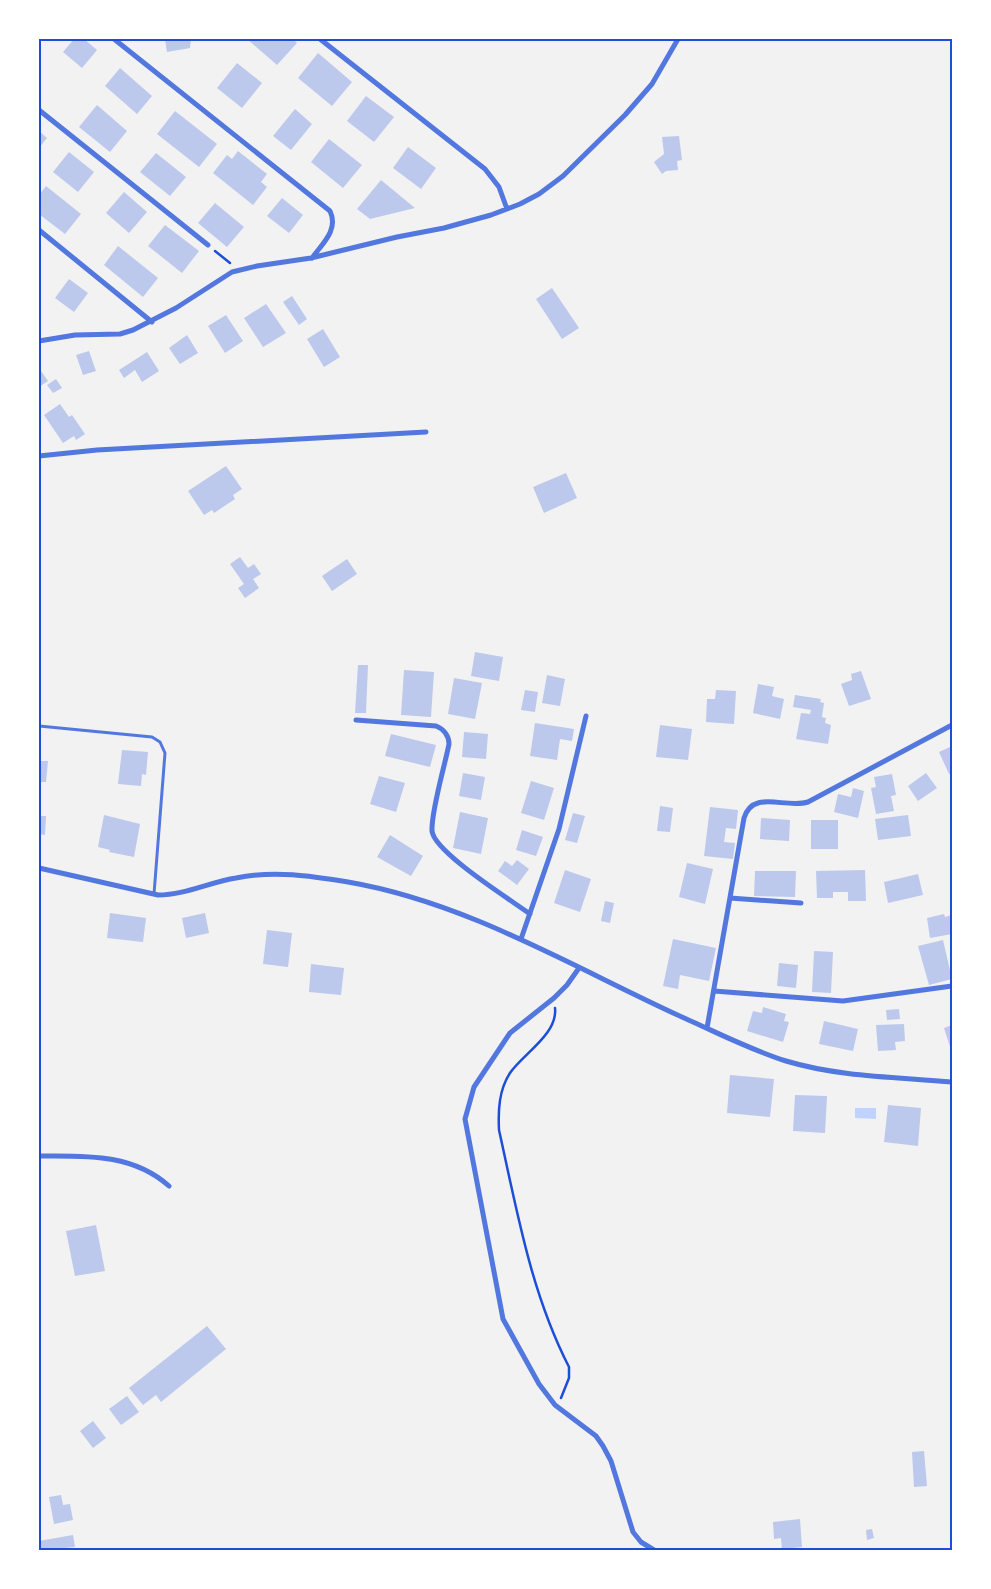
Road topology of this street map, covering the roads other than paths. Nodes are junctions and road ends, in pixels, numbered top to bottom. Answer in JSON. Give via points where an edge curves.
{"nodes":[{"id":1,"x":114,"y":39,"type":"edge"},
{"id":2,"x":320,"y":39,"type":"edge"},
{"id":3,"x":678,"y":39,"type":"edge"},
{"id":4,"x":39,"y":110,"type":"edge"},
{"id":5,"x":507,"y":209,"type":"junction"},
{"id":6,"x":39,"y":230,"type":"edge"},
{"id":7,"x":208,"y":245,"type":"road end"},
{"id":8,"x":311,"y":258,"type":"junction"},
{"id":9,"x":152,"y":322,"type":"junction"},
{"id":10,"x":39,"y":340,"type":"edge"},
{"id":11,"x":426,"y":432,"type":"dead end"},
{"id":12,"x":39,"y":456,"type":"edge"},
{"id":13,"x":586,"y":716,"type":"dead end"},
{"id":14,"x":356,"y":720,"type":"dead end"},
{"id":15,"x":952,"y":725,"type":"edge"},
{"id":16,"x":39,"y":726,"type":"edge"},
{"id":17,"x":39,"y":868,"type":"edge"},
{"id":18,"x":154,"y":894,"type":"junction"},
{"id":19,"x":730,"y":898,"type":"junction"},
{"id":20,"x":801,"y":902,"type":"dead end"},
{"id":21,"x":530,"y":914,"type":"junction"},
{"id":22,"x":521,"y":939,"type":"junction"},
{"id":23,"x":579,"y":968,"type":"junction"},
{"id":24,"x":952,"y":986,"type":"edge"},
{"id":25,"x":714,"y":991,"type":"junction"},
{"id":26,"x":707,"y":1028,"type":"junction"},
{"id":27,"x":952,"y":1082,"type":"edge"},
{"id":28,"x":39,"y":1156,"type":"edge"},
{"id":29,"x":169,"y":1186,"type":"dead end"},
{"id":30,"x":654,"y":1550,"type":"edge"}],
"edges":[{"from":1,"to":8,"type":"street","via":[[330,211],[332,230]]},
{"from":2,"to":5,"type":"street","via":[[485,169],[499,186]]},
{"from":3,"to":5,"type":"street","via":[[652,84],[625,115],[551,185]]},
{"from":4,"to":7,"type":"street"},
{"from":5,"to":8,"type":"street","via":[[444,228]]},
{"from":6,"to":9,"type":"street"},
{"from":8,"to":9,"type":"street","via":[[226,274]]},
{"from":9,"to":10,"type":"street","via":[[120,334]]},
{"from":11,"to":12,"type":"street"},
{"from":13,"to":21,"type":"street","via":[[559,829]]},
{"from":14,"to":21,"type":"street","via":[[436,726],[443,730],[449,744],[432,824],[435,839],[446,853]]},
{"from":15,"to":19,"type":"street","via":[[808,802],[761,801],[750,806],[744,818]]},
{"from":16,"to":18,"type":"lane","via":[[152,737],[163,746]]},
{"from":17,"to":18,"type":"street"},
{"from":18,"to":22,"type":"street","via":[[171,894],[250,875],[312,876],[406,896]]},
{"from":19,"to":20,"type":"street"},
{"from":19,"to":25,"type":"street"},
{"from":21,"to":22,"type":"street"},
{"from":22,"to":23,"type":"street"},
{"from":23,"to":26,"type":"street"},
{"from":23,"to":30,"type":"street","via":[[554,998],[510,1033],[474,1087],[465,1119],[504,1319],[539,1384],[555,1405],[596,1436],[603,1446],[633,1532]]},
{"from":24,"to":25,"type":"street","via":[[853,1001]]},
{"from":25,"to":26,"type":"street"},
{"from":26,"to":27,"type":"street","via":[[762,1052],[807,1066]]},
{"from":28,"to":29,"type":"street","via":[[98,1156],[120,1160],[146,1169]]}]}
